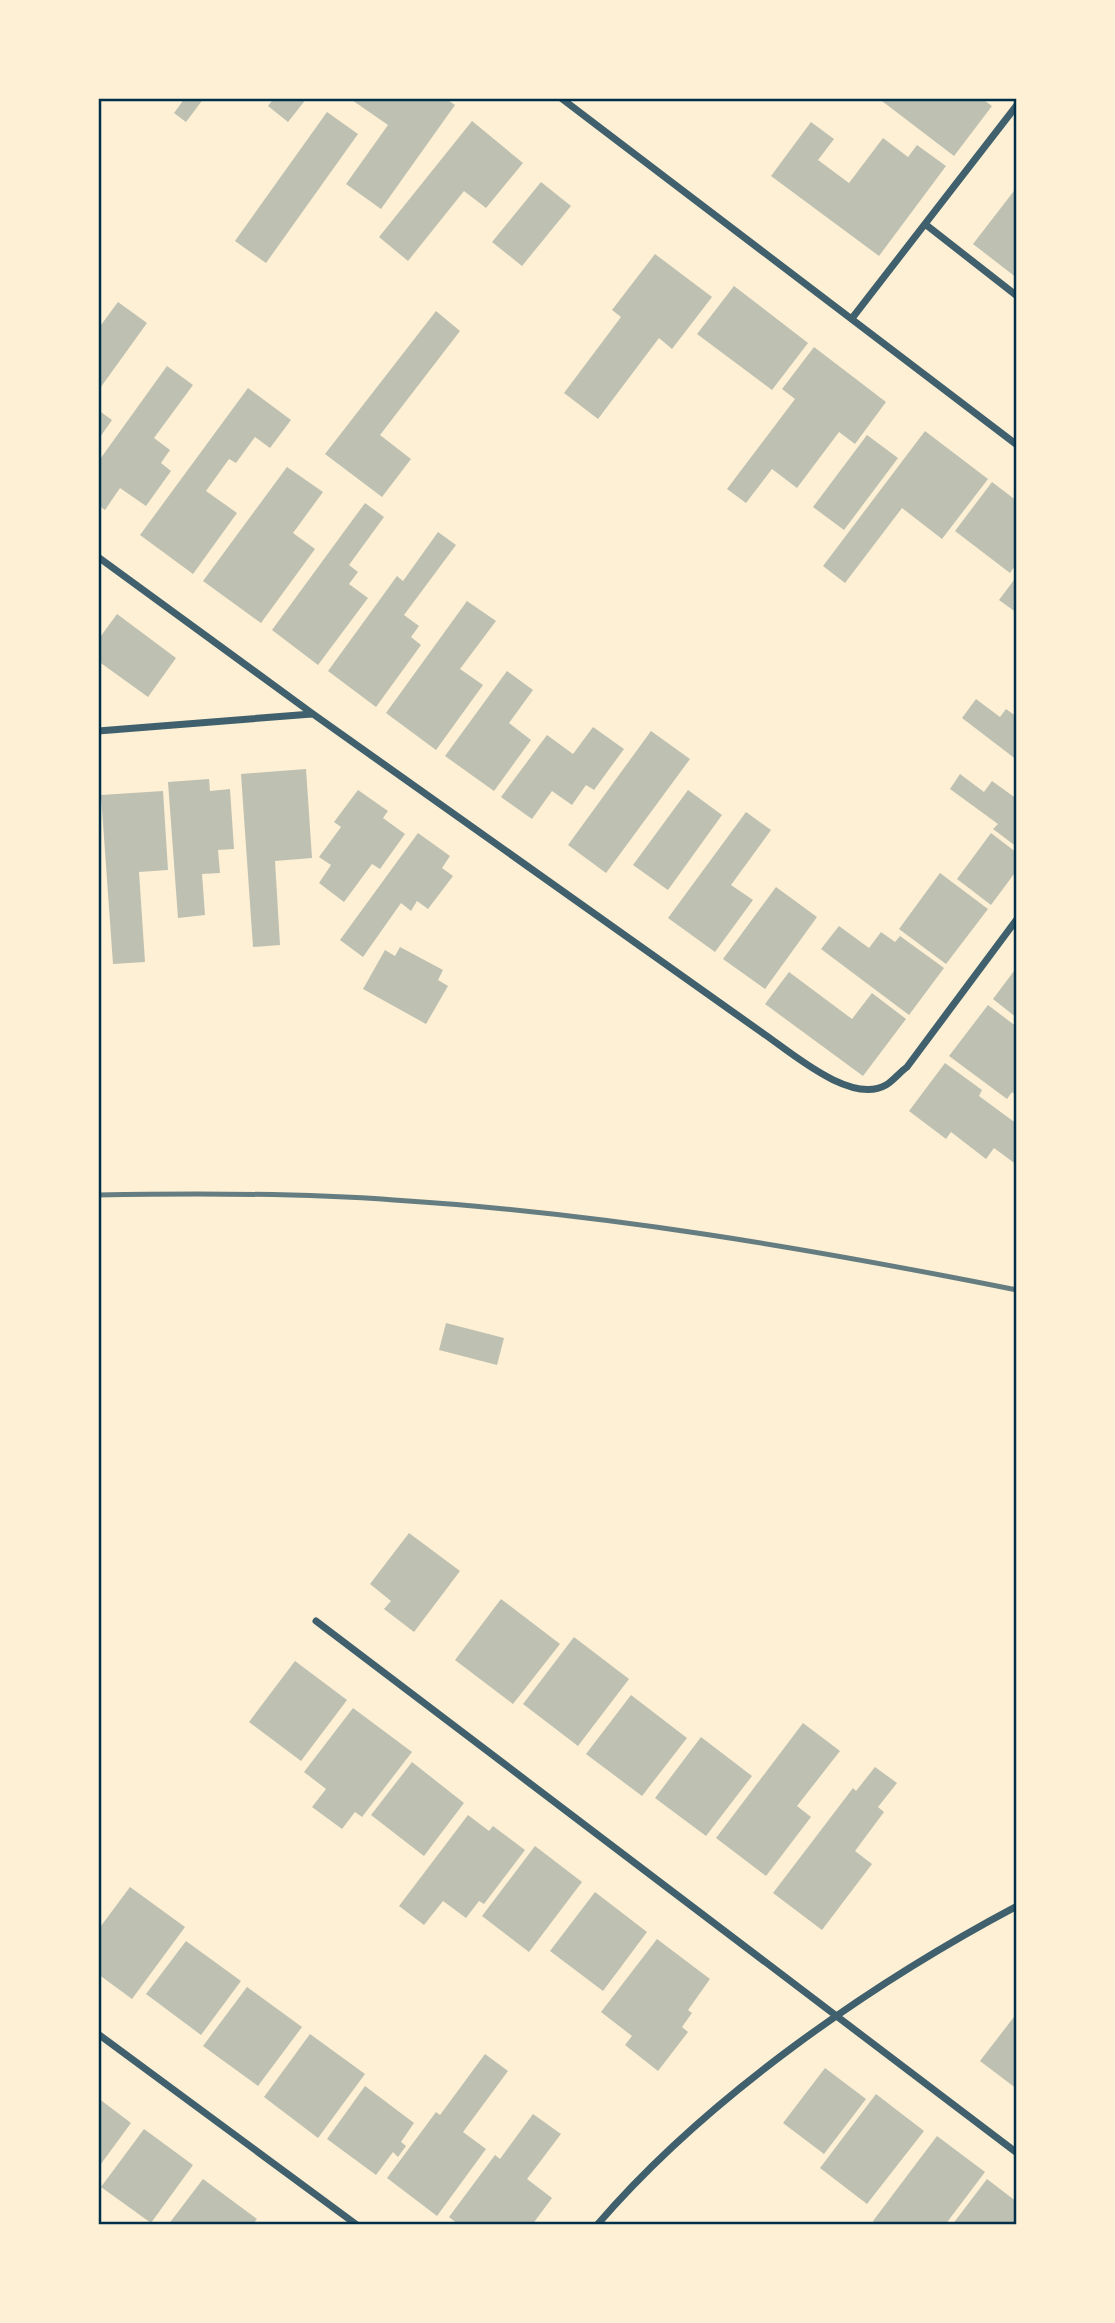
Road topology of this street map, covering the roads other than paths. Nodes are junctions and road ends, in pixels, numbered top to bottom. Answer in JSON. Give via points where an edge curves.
{"nodes":[{"id":1,"x":561,"y":98,"type":"edge"},
{"id":2,"x":1017,"y":105,"type":"edge"},
{"id":3,"x":925,"y":224,"type":"junction"},
{"id":4,"x":1017,"y":296,"type":"edge"},
{"id":5,"x":853,"y":317,"type":"junction"},
{"id":6,"x":1017,"y":444,"type":"edge"},
{"id":7,"x":98,"y":557,"type":"edge"},
{"id":8,"x":313,"y":714,"type":"junction"},
{"id":9,"x":98,"y":731,"type":"edge"},
{"id":10,"x":1017,"y":919,"type":"edge"},
{"id":11,"x":316,"y":1621,"type":"dead end"},
{"id":12,"x":1017,"y":1906,"type":"edge"},
{"id":13,"x":837,"y":2017,"type":"junction"},
{"id":14,"x":98,"y":2034,"type":"edge"},
{"id":15,"x":1017,"y":2153,"type":"edge"},
{"id":16,"x":357,"y":2225,"type":"edge"},
{"id":17,"x":597,"y":2225,"type":"edge"}],
"edges":[{"from":1,"to":5,"type":"street"},
{"from":2,"to":3,"type":"street"},
{"from":3,"to":4,"type":"street"},
{"from":3,"to":5,"type":"street"},
{"from":5,"to":6,"type":"street"},
{"from":7,"to":8,"type":"street"},
{"from":8,"to":9,"type":"street"},
{"from":8,"to":10,"type":"street","via":[[803,1060],[863,1091],[886,1086],[907,1067]]},
{"from":11,"to":13,"type":"street"},
{"from":12,"to":13,"type":"street"},
{"from":13,"to":15,"type":"street"},
{"from":13,"to":17,"type":"street","via":[[709,2116]]},
{"from":14,"to":16,"type":"street"}]}
